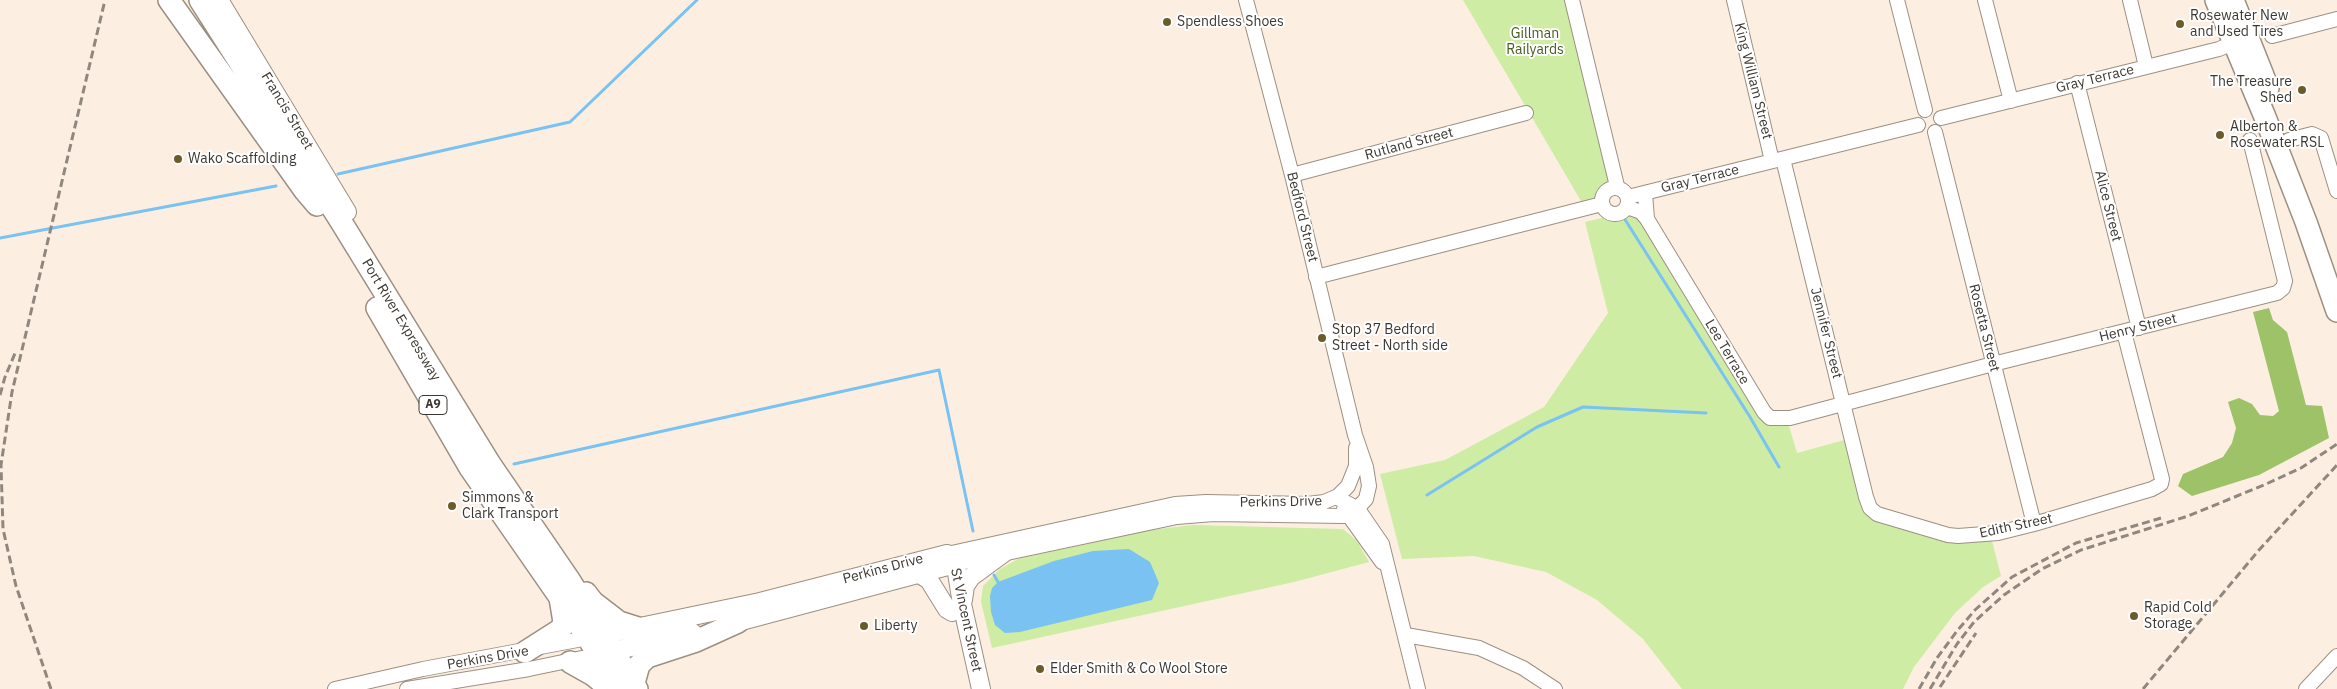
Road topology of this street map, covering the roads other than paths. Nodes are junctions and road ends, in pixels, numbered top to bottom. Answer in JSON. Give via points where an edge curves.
{"nodes":[{"id":1,"x":169,"y":0,"type":"edge"},
{"id":2,"x":186,"y":0,"type":"edge"},
{"id":3,"x":1246,"y":0,"type":"edge"},
{"id":4,"x":1572,"y":0,"type":"edge"},
{"id":5,"x":1734,"y":0,"type":"edge"},
{"id":6,"x":1897,"y":0,"type":"edge"},
{"id":7,"x":1985,"y":0,"type":"edge"},
{"id":8,"x":2130,"y":0,"type":"edge"},
{"id":9,"x":2216,"y":0,"type":"edge"},
{"id":10,"x":2233,"y":0,"type":"edge"},
{"id":11,"x":208,"y":9,"type":"edge"},
{"id":12,"x":2337,"y":19,"type":"edge"},
{"id":13,"x":2272,"y":36,"type":"dead end"},
{"id":14,"x":2240,"y":41,"type":"junction"},
{"id":15,"x":2146,"y":66,"type":"junction"},
{"id":16,"x":2078,"y":84,"type":"junction"},
{"id":17,"x":2010,"y":101,"type":"junction"},
{"id":18,"x":1925,"y":110,"type":"junction"},
{"id":19,"x":1526,"y":113,"type":"dead end"},
{"id":20,"x":1941,"y":118,"type":"junction"},
{"id":21,"x":1918,"y":125,"type":"junction"},
{"id":22,"x":1935,"y":132,"type":"junction"},
{"id":23,"x":2250,"y":140,"type":"dead end"},
{"id":24,"x":2289,"y":140,"type":"junction"},
{"id":25,"x":1778,"y":160,"type":"junction"},
{"id":26,"x":1292,"y":175,"type":"junction"},
{"id":27,"x":1617,"y":186,"type":"junction"},
{"id":28,"x":2337,"y":191,"type":"edge"},
{"id":29,"x":1645,"y":193,"type":"junction"},
{"id":30,"x":1628,"y":202,"type":"junction"},
{"id":31,"x":1602,"y":204,"type":"junction"},
{"id":32,"x":317,"y":205,"type":"junction"},
{"id":33,"x":1647,"y":219,"type":"junction"},
{"id":34,"x":353,"y":224,"type":"joint"},
{"id":35,"x":2337,"y":268,"type":"edge"},
{"id":36,"x":1316,"y":277,"type":"junction"},
{"id":37,"x":2337,"y":311,"type":"edge"},
{"id":38,"x":2139,"y":328,"type":"junction"},
{"id":39,"x":2124,"y":332,"type":"junction"},
{"id":40,"x":417,"y":347,"type":"junction"},
{"id":41,"x":1993,"y":364,"type":"junction"},
{"id":42,"x":1844,"y":404,"type":"junction"},
{"id":43,"x":1355,"y":435,"type":"junction"},
{"id":44,"x":1336,"y":497,"type":"junction"},
{"id":45,"x":1870,"y":508,"type":"joint"},
{"id":46,"x":1353,"y":512,"type":"junction"},
{"id":47,"x":2034,"y":524,"type":"junction"},
{"id":48,"x":538,"y":535,"type":"junction"},
{"id":49,"x":1005,"y":552,"type":"junction"},
{"id":50,"x":948,"y":562,"type":"junction"},
{"id":51,"x":918,"y":573,"type":"junction"},
{"id":52,"x":560,"y":598,"type":"junction"},
{"id":53,"x":957,"y":608,"type":"junction"},
{"id":54,"x":738,"y":622,"type":"junction"},
{"id":55,"x":638,"y":628,"type":"junction"},
{"id":56,"x":1406,"y":635,"type":"junction"},
{"id":57,"x":601,"y":645,"type":"junction"},
{"id":58,"x":523,"y":652,"type":"junction"},
{"id":59,"x":2337,"y":656,"type":"edge"},
{"id":60,"x":570,"y":662,"type":"junction"},
{"id":61,"x":630,"y":687,"type":"edge"},
{"id":62,"x":335,"y":689,"type":"edge"},
{"id":63,"x":407,"y":689,"type":"edge"},
{"id":64,"x":610,"y":689,"type":"edge"},
{"id":65,"x":970,"y":689,"type":"edge"},
{"id":66,"x":981,"y":689,"type":"edge"},
{"id":67,"x":1418,"y":689,"type":"edge"},
{"id":68,"x":1555,"y":689,"type":"edge"},
{"id":69,"x":2306,"y":689,"type":"edge"}],
"edges":[{"from":1,"to":32,"type":"highway"},
{"from":2,"to":11,"type":"highway","name":"Port River Expressway","number":"A9"},
{"from":3,"to":26,"type":"street","name":"Bedford Street"},
{"from":4,"to":27,"type":"street"},
{"from":5,"to":25,"type":"street","name":"King William Street"},
{"from":6,"to":18,"type":"street"},
{"from":7,"to":17,"type":"street"},
{"from":8,"to":15,"type":"street"},
{"from":9,"to":14,"type":"highway"},
{"from":10,"to":14,"type":"highway"},
{"from":11,"to":32,"type":"highway","name":"Port River Expressway","number":"A9"},
{"from":11,"to":34,"type":"main road","name":"Francis Street","via":[[233,19]]},
{"from":11,"to":40,"type":"highway","name":"Port River Expressway","number":"A9"},
{"from":12,"to":13,"type":"street"},
{"from":14,"to":15,"type":"street","name":"Gray Terrace"},
{"from":14,"to":24,"type":"highway"},
{"from":14,"to":37,"type":"highway"},
{"from":15,"to":16,"type":"street","name":"Gray Terrace"},
{"from":16,"to":17,"type":"street","name":"Gray Terrace"},
{"from":16,"to":38,"type":"street","name":"Alice Street"},
{"from":17,"to":20,"type":"street","name":"Gray Terrace"},
{"from":18,"to":20,"type":"street","via":[[1937,111]]},
{"from":18,"to":21,"type":"street","via":[[1919,116]]},
{"from":19,"to":26,"type":"street","name":"Rutland Street"},
{"from":20,"to":22,"type":"street","via":[[1941,126]]},
{"from":21,"to":22,"type":"street","via":[[1926,133]]},
{"from":21,"to":25,"type":"street","name":"Gray Terrace"},
{"from":22,"to":41,"type":"street","name":"Rosetta Street"},
{"from":23,"to":38,"type":"street","name":"Henry Street","via":[[2285,281],[2283,288],[2277,293]]},
{"from":24,"to":28,"type":"street","via":[[2312,134],[2321,138]]},
{"from":24,"to":35,"type":"highway"},
{"from":25,"to":29,"type":"street","name":"Gray Terrace"},
{"from":25,"to":42,"type":"street","name":"Jennifer Street"},
{"from":26,"to":36,"type":"street","name":"Bedford Street"},
{"from":27,"to":30,"type":"street","via":[[1625,191]]},
{"from":27,"to":31,"type":"street","via":[[1603,194]]},
{"from":29,"to":30,"type":"street","name":"Gray Terrace"},
{"from":29,"to":33,"type":"street","name":"Lee Terrace"},
{"from":30,"to":31,"type":"street","via":[[1622,212],[1616,214],[1606,210]]},
{"from":30,"to":33,"type":"street","name":"Lee Terrace"},
{"from":31,"to":36,"type":"street"},
{"from":32,"to":52,"type":"highway","name":"Port River Expressway","number":"A9","via":[[451,438]]},
{"from":33,"to":42,"type":"street","name":"Lee Terrace","via":[[1770,418],[1790,418]]},
{"from":34,"to":40,"type":"highway","via":[[403,311]]},
{"from":36,"to":43,"type":"street","name":"Bedford Street"},
{"from":38,"to":39,"type":"street","name":"Henry Street"},
{"from":39,"to":41,"type":"street","name":"Henry Street"},
{"from":39,"to":47,"type":"street","name":"Edith Street","via":[[2161,484]]},
{"from":40,"to":48,"type":"highway","name":"Port River Expressway","number":"A9"},
{"from":41,"to":42,"type":"street","name":"Henry Street"},
{"from":41,"to":47,"type":"street","name":"Rosetta Street"},
{"from":42,"to":45,"type":"street","name":"Jennifer Street"},
{"from":43,"to":44,"type":"street","name":"Perkins Drive","via":[[1355,470],[1348,486]]},
{"from":43,"to":46,"type":"street","via":[[1369,486],[1366,499]]},
{"from":44,"to":46,"type":"street"},
{"from":44,"to":50,"type":"street","name":"Perkins Drive","via":[[1313,504],[1175,504]]},
{"from":45,"to":47,"type":"street","name":"Edith Street","via":[[1877,514],[1958,536]]},
{"from":46,"to":49,"type":"street","name":"Perkins Drive","via":[[1325,517],[1177,516]]},
{"from":46,"to":56,"type":"street","via":[[1382,544]]},
{"from":48,"to":55,"type":"highway","via":[[552,545],[593,602],[619,622]]},
{"from":48,"to":57,"type":"highway","name":"Port River Expressway","number":"A9"},
{"from":49,"to":50,"type":"street","name":"Perkins Drive"},
{"from":49,"to":53,"type":"main road","via":[[971,577]]},
{"from":50,"to":51,"type":"main road","name":"Perkins Drive"},
{"from":50,"to":53,"type":"main road","name":"St Vincent Street"},
{"from":50,"to":55,"type":"main road","name":"Perkins Drive"},
{"from":51,"to":53,"type":"main road","via":[[929,580],[947,609]]},
{"from":51,"to":54,"type":"main road","name":"Perkins Drive"},
{"from":52,"to":57,"type":"highway","name":"Port River Expressway","number":"A9"},
{"from":52,"to":58,"type":"highway","via":[[564,622],[561,629]]},
{"from":53,"to":65,"type":"main road","name":"St Vincent Street"},
{"from":53,"to":66,"type":"main road","name":"St Vincent Street"},
{"from":54,"to":57,"type":"main road","name":"Perkins Drive"},
{"from":54,"to":61,"type":"highway","via":[[696,641],[647,657],[639,665]]},
{"from":55,"to":57,"type":"main road","name":"Perkins Drive"},
{"from":56,"to":67,"type":"street"},
{"from":56,"to":68,"type":"street","via":[[1478,648],[1506,659]]},
{"from":57,"to":58,"type":"street","name":"Perkins Drive"},
{"from":57,"to":60,"type":"street","name":"Perkins Drive"},
{"from":57,"to":61,"type":"highway","name":"Port River Expressway","number":"A9"},
{"from":58,"to":62,"type":"street","name":"Perkins Drive"},
{"from":59,"to":69,"type":"street"},
{"from":60,"to":63,"type":"street","name":"Perkins Drive"},
{"from":60,"to":64,"type":"highway"}]}
